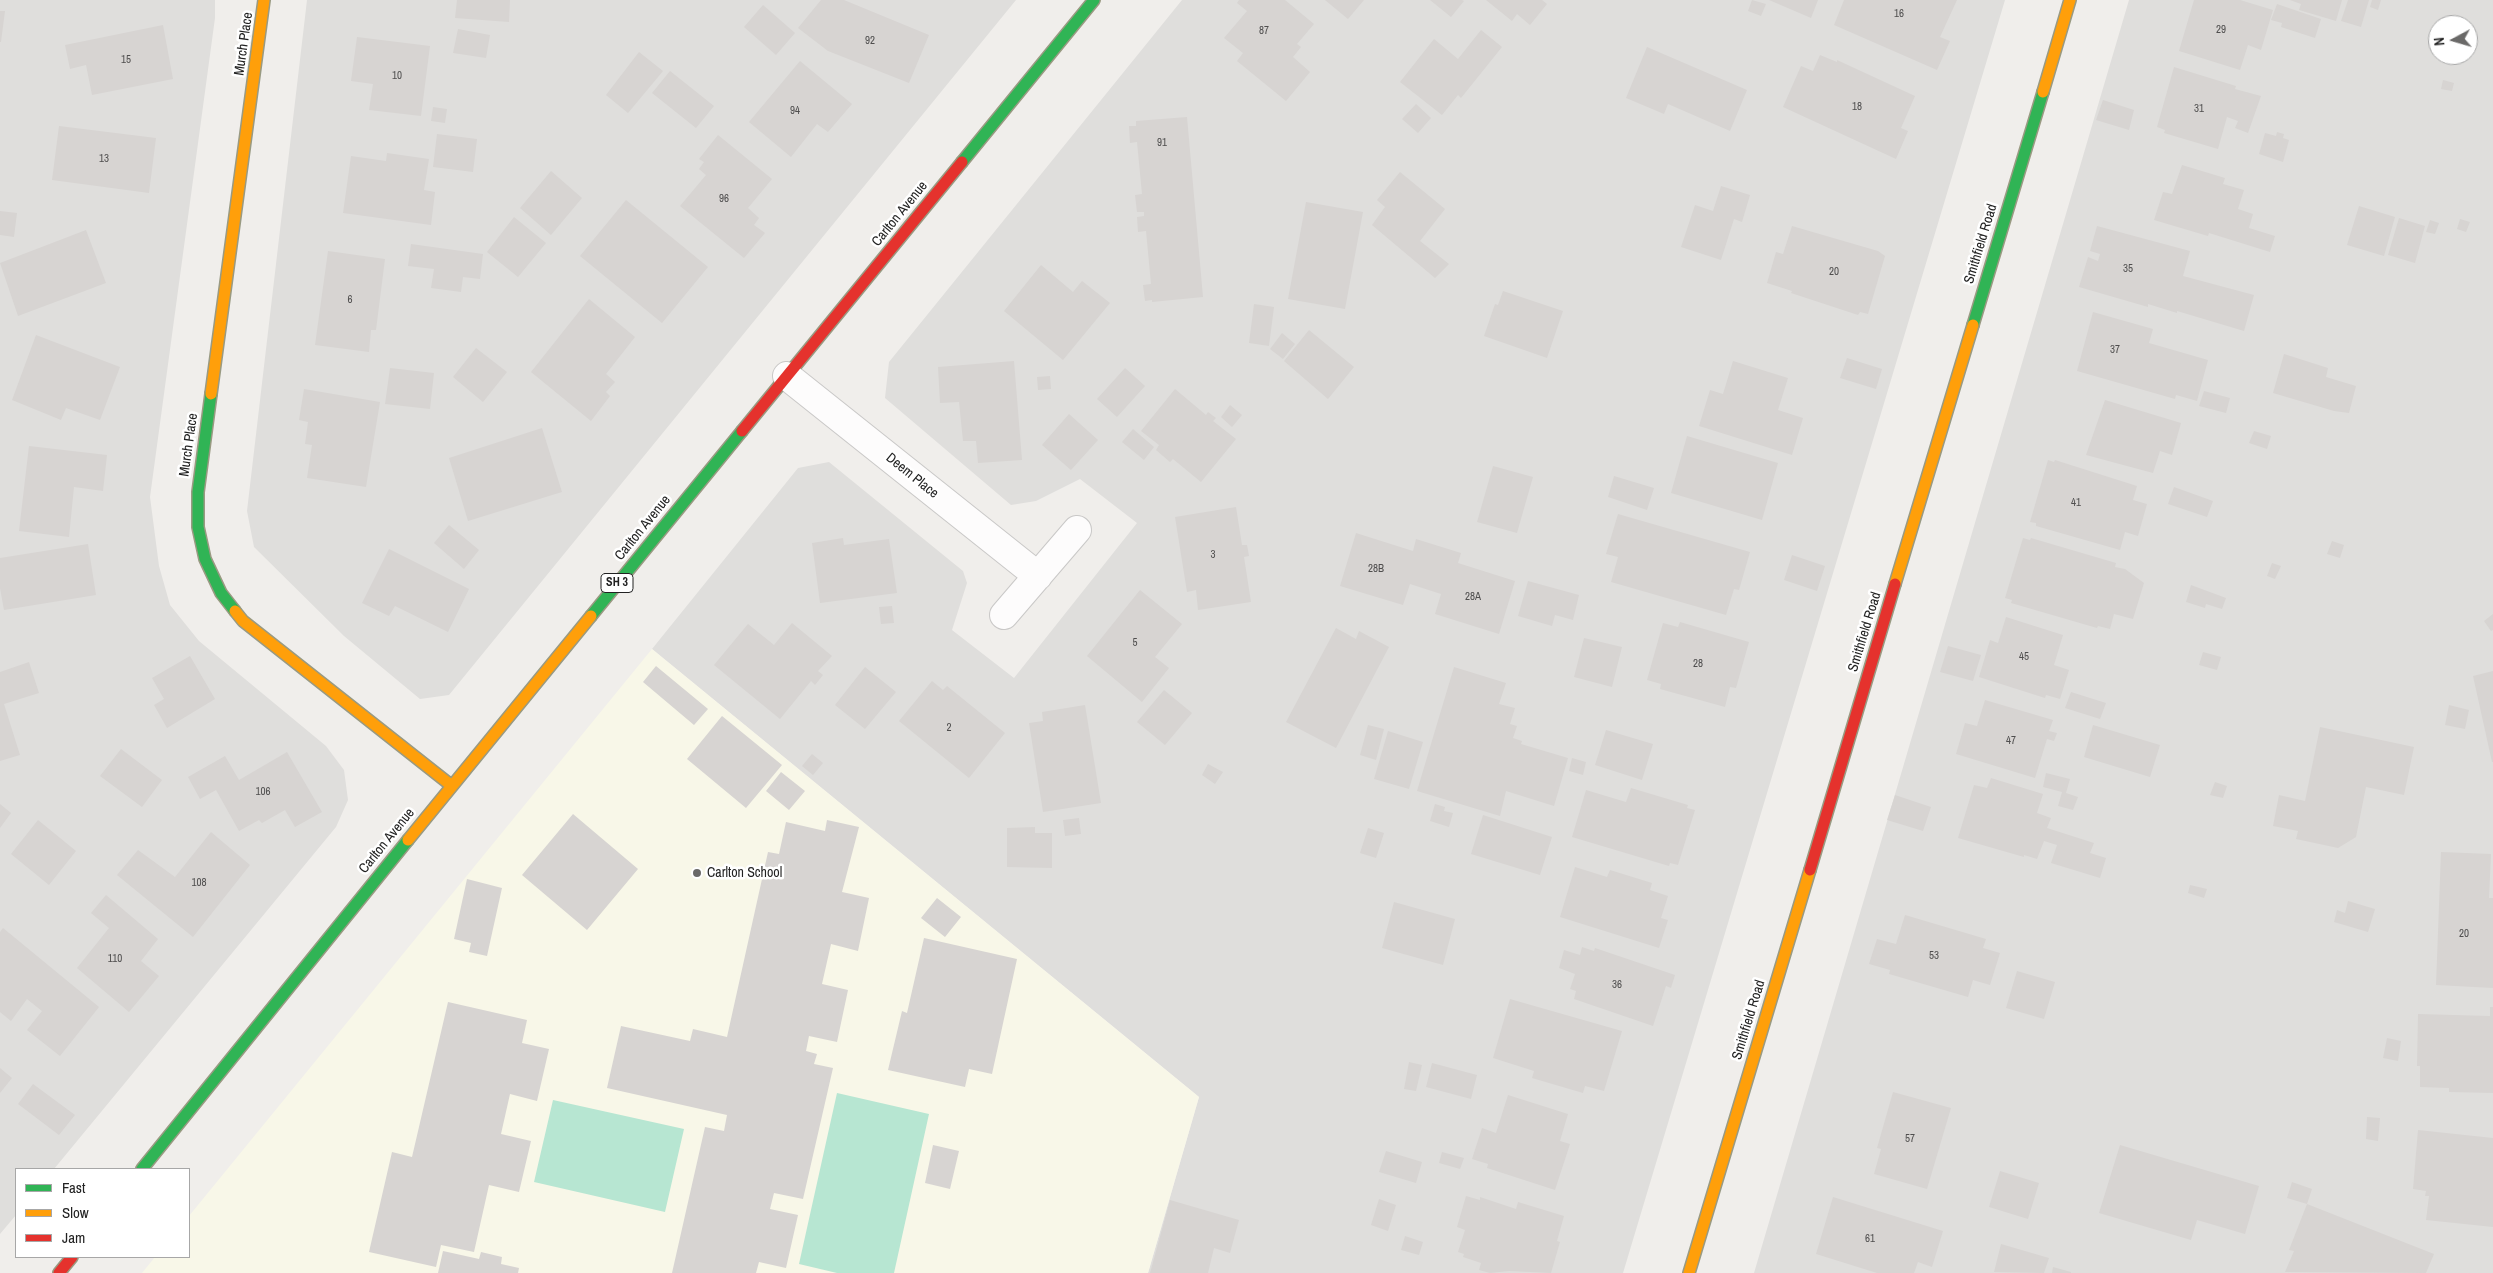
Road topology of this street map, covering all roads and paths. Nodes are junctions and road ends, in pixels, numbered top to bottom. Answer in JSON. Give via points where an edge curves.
{"nodes":[{"id":1,"x":264,"y":0,"type":"edge"},
{"id":2,"x":1094,"y":0,"type":"edge"},
{"id":3,"x":2070,"y":0,"type":"edge"},
{"id":4,"x":787,"y":376,"type":"junction"},
{"id":5,"x":1077,"y":530,"type":"dead end"},
{"id":6,"x":1038,"y":576,"type":"junction"},
{"id":7,"x":1004,"y":615,"type":"dead end"},
{"id":8,"x":452,"y":786,"type":"junction"},
{"id":9,"x":143,"y":1168,"type":"edge"},
{"id":10,"x":71,"y":1258,"type":"edge"},
{"id":11,"x":59,"y":1273,"type":"edge"},
{"id":12,"x":1689,"y":1273,"type":"edge"}],
"edges":[{"from":1,"to":8,"type":"main road","name":"Murch Place","via":[[198,492],[198,527],[205,559],[221,593],[243,621]]},
{"from":2,"to":4,"type":"main road","name":"Carlton Avenue","number":"SH 3"},
{"from":3,"to":12,"type":"main road","name":"Smithfield Road"},
{"from":4,"to":6,"type":"street","name":"Deem Place"},
{"from":4,"to":8,"type":"main road","name":"Carlton Avenue","number":"SH 3"},
{"from":5,"to":6,"type":"street"},
{"from":6,"to":7,"type":"street"},
{"from":8,"to":9,"type":"main road","name":"Carlton Avenue","number":"SH 3"},
{"from":10,"to":11,"type":"main road"}]}
